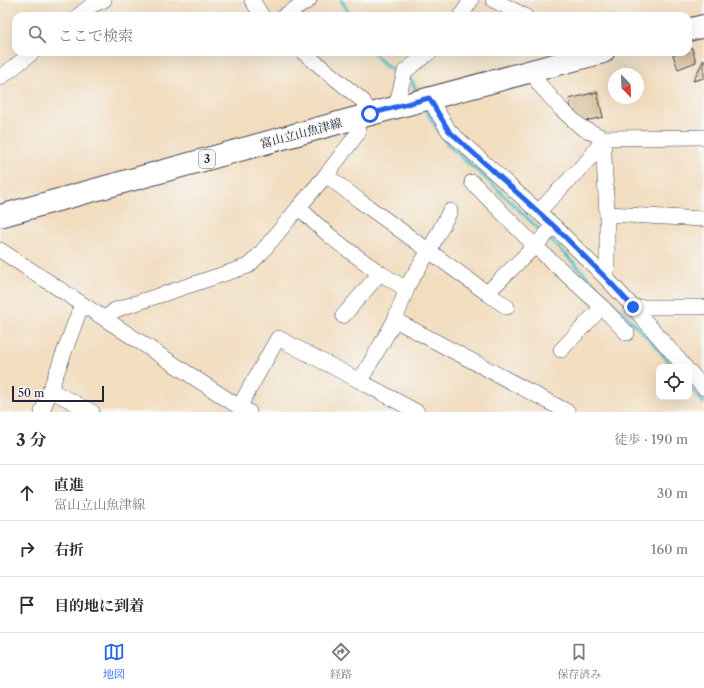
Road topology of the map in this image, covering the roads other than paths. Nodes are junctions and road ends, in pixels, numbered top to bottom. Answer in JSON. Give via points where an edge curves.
{"nodes":[{"id":1,"x":252,"y":0,"type":"edge"},
{"id":2,"x":309,"y":0,"type":"edge"},
{"id":3,"x":472,"y":0,"type":"edge"},
{"id":4,"x":493,"y":0,"type":"edge"},
{"id":5,"x":94,"y":2,"type":"edge"},
{"id":6,"x":83,"y":12,"type":"edge"},
{"id":7,"x":260,"y":12,"type":"edge"},
{"id":8,"x":290,"y":12,"type":"edge"},
{"id":9,"x":464,"y":12,"type":"edge"},
{"id":10,"x":516,"y":12,"type":"edge"},
{"id":11,"x":704,"y":26,"type":"edge"},
{"id":12,"x":692,"y":29,"type":"edge"},
{"id":13,"x":28,"y":56,"type":"edge"},
{"id":14,"x":307,"y":56,"type":"edge"},
{"id":15,"x":428,"y":56,"type":"edge"},
{"id":16,"x":583,"y":56,"type":"edge"},
{"id":17,"x":533,"y":71,"type":"junction"},
{"id":18,"x":0,"y":78,"type":"edge"},
{"id":19,"x":412,"y":94,"type":"junction"},
{"id":20,"x":363,"y":116,"type":"junction"},
{"id":21,"x":704,"y":137,"type":"edge"},
{"id":22,"x":603,"y":138,"type":"junction"},
{"id":23,"x":326,"y":175,"type":"junction"},
{"id":24,"x":472,"y":182,"type":"dead end"},
{"id":25,"x":299,"y":207,"type":"junction"},
{"id":26,"x":450,"y":211,"type":"dead end"},
{"id":27,"x":538,"y":212,"type":"junction"},
{"id":28,"x":607,"y":214,"type":"junction"},
{"id":29,"x":0,"y":216,"type":"edge"},
{"id":30,"x":704,"y":219,"type":"edge"},
{"id":31,"x":552,"y":228,"type":"junction"},
{"id":32,"x":537,"y":244,"type":"junction"},
{"id":33,"x":0,"y":250,"type":"edge"},
{"id":34,"x":429,"y":251,"type":"junction"},
{"id":35,"x":380,"y":273,"type":"junction"},
{"id":36,"x":607,"y":279,"type":"junction"},
{"id":37,"x":406,"y":289,"type":"junction"},
{"id":38,"x":487,"y":294,"type":"junction"},
{"id":39,"x":82,"y":304,"type":"junction"},
{"id":40,"x":507,"y":307,"type":"dead end"},
{"id":41,"x":602,"y":307,"type":"junction"},
{"id":42,"x":633,"y":307,"type":"junction"},
{"id":43,"x":704,"y":308,"type":"edge"},
{"id":44,"x":343,"y":316,"type":"dead end"},
{"id":45,"x":105,"y":319,"type":"junction"},
{"id":46,"x":395,"y":320,"type":"junction"},
{"id":47,"x":627,"y":333,"type":"dead end"},
{"id":48,"x":561,"y":350,"type":"dead end"},
{"id":49,"x":682,"y":364,"type":"edge"},
{"id":50,"x":692,"y":374,"type":"edge"},
{"id":51,"x":360,"y":381,"type":"junction"},
{"id":52,"x":704,"y":388,"type":"edge"},
{"id":53,"x":50,"y":390,"type":"junction"},
{"id":54,"x":244,"y":410,"type":"edge"},
{"id":55,"x":42,"y":412,"type":"edge"},
{"id":56,"x":92,"y":412,"type":"edge"},
{"id":57,"x":417,"y":412,"type":"edge"},
{"id":58,"x":568,"y":412,"type":"edge"}],
"edges":[{"from":1,"to":7,"type":"street"},
{"from":2,"to":8,"type":"street"},
{"from":3,"to":9,"type":"street"},
{"from":4,"to":10,"type":"street"},
{"from":5,"to":6,"type":"street"},
{"from":11,"to":12,"type":"main road"},
{"from":13,"to":18,"type":"street"},
{"from":14,"to":20,"type":"street","via":[[363,101]]},
{"from":15,"to":19,"type":"street"},
{"from":16,"to":17,"type":"main road","name":"富山立山魚津線","number":"3"},
{"from":17,"to":19,"type":"main road","name":"富山立山魚津線","number":"3"},
{"from":17,"to":22,"type":"street","via":[[539,84],[561,109],[581,127]]},
{"from":19,"to":20,"type":"main road","name":"富山立山魚津線","number":"3"},
{"from":19,"to":27,"type":"street"},
{"from":20,"to":23,"type":"street","via":[[358,133]]},
{"from":20,"to":29,"type":"main road","name":"富山立山魚津線","number":"3"},
{"from":21,"to":22,"type":"street"},
{"from":22,"to":27,"type":"street","via":[[591,157]]},
{"from":22,"to":28,"type":"street"},
{"from":23,"to":25,"type":"street"},
{"from":23,"to":34,"type":"street"},
{"from":24,"to":32,"type":"street"},
{"from":25,"to":35,"type":"street","via":[[310,220]]},
{"from":25,"to":45,"type":"street","via":[[248,266],[115,310]]},
{"from":26,"to":34,"type":"street"},
{"from":27,"to":31,"type":"street"},
{"from":28,"to":30,"type":"street"},
{"from":28,"to":36,"type":"street"},
{"from":31,"to":32,"type":"street"},
{"from":31,"to":36,"type":"street"},
{"from":32,"to":38,"type":"street"},
{"from":32,"to":41,"type":"street"},
{"from":33,"to":39,"type":"street"},
{"from":34,"to":37,"type":"street"},
{"from":34,"to":38,"type":"street"},
{"from":35,"to":37,"type":"street"},
{"from":35,"to":44,"type":"street"},
{"from":36,"to":42,"type":"street"},
{"from":37,"to":46,"type":"street"},
{"from":38,"to":40,"type":"street"},
{"from":39,"to":45,"type":"street"},
{"from":39,"to":53,"type":"street"},
{"from":41,"to":47,"type":"street"},
{"from":41,"to":48,"type":"street"},
{"from":42,"to":43,"type":"street"},
{"from":42,"to":49,"type":"street"},
{"from":45,"to":54,"type":"street"},
{"from":46,"to":51,"type":"street"},
{"from":46,"to":58,"type":"street"},
{"from":50,"to":52,"type":"street"},
{"from":51,"to":54,"type":"street","via":[[278,338]]},
{"from":51,"to":57,"type":"street"},
{"from":53,"to":55,"type":"street"},
{"from":53,"to":56,"type":"street"}]}
